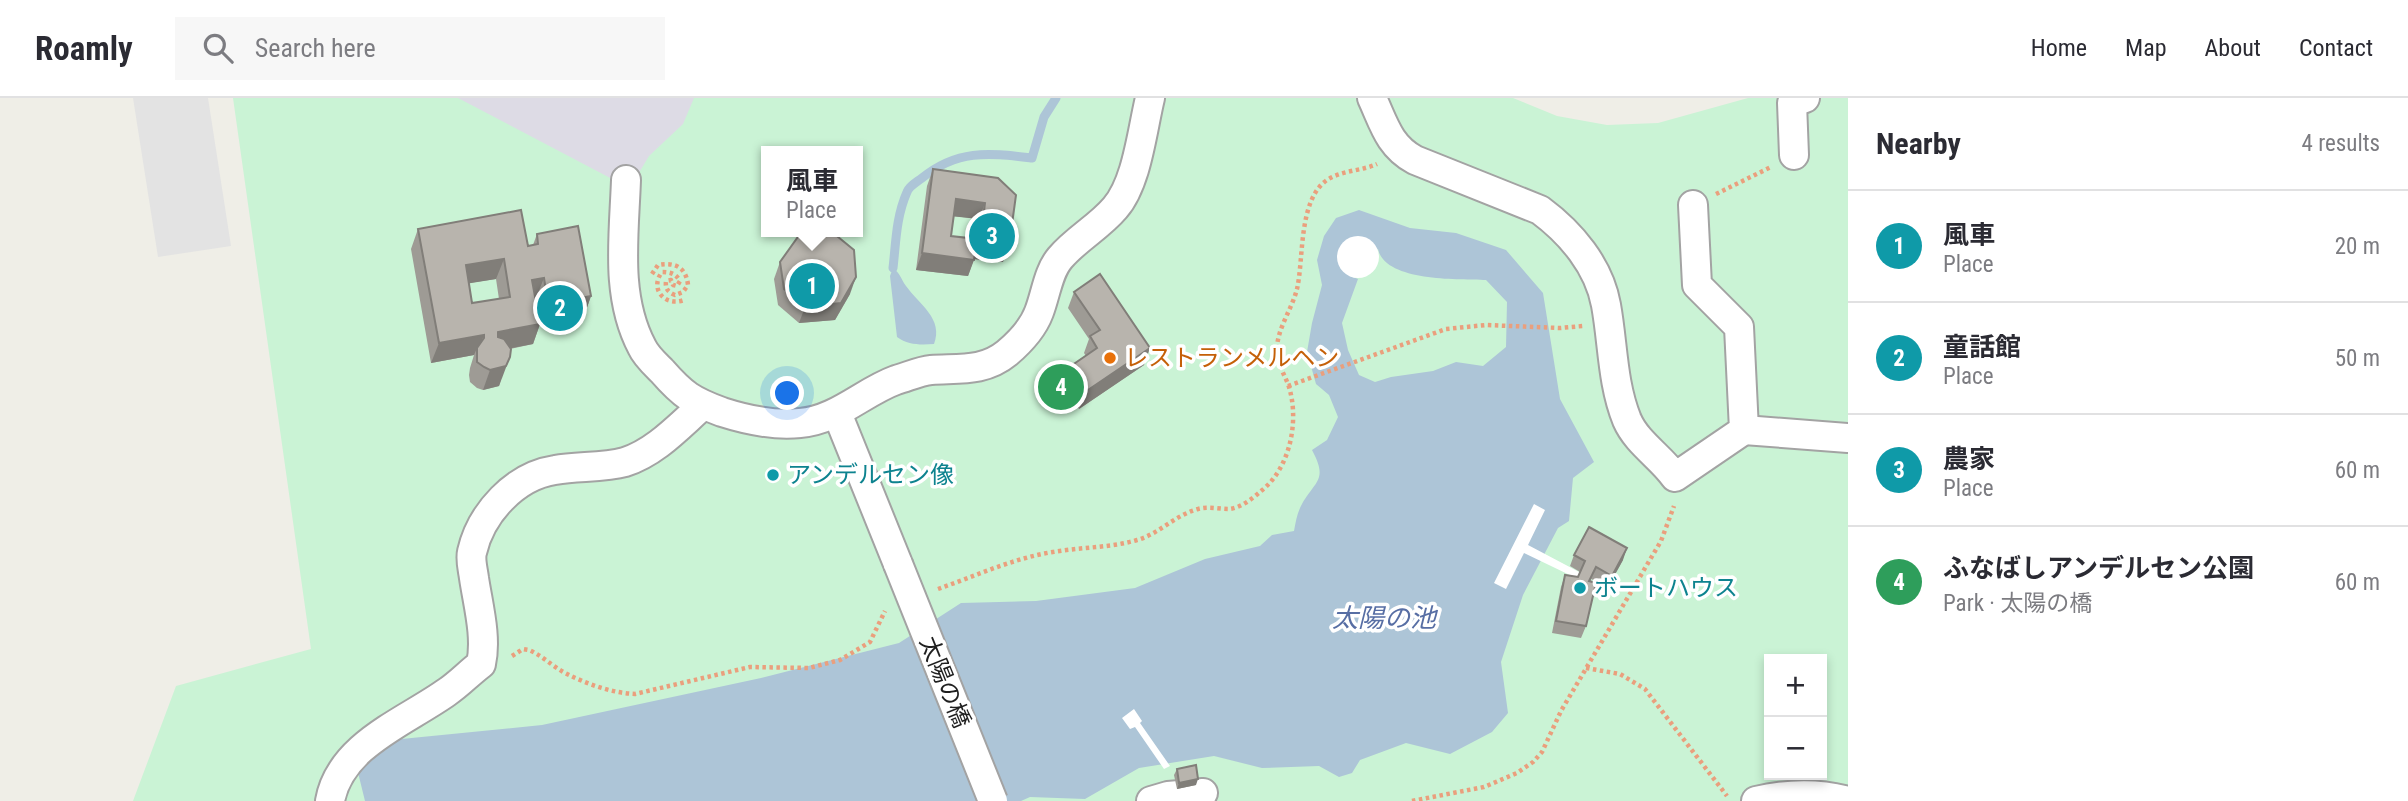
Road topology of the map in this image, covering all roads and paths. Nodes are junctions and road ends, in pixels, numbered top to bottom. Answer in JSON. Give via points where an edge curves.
{"nodes":[{"id":1,"x":1125,"y":98,"type":"edge"},
{"id":2,"x":1150,"y":98,"type":"edge"},
{"id":3,"x":1372,"y":98,"type":"edge"},
{"id":4,"x":1805,"y":98,"type":"edge"},
{"id":5,"x":1141,"y":133,"type":"junction"},
{"id":6,"x":1400,"y":152,"type":"junction"},
{"id":7,"x":1794,"y":155,"type":"joint"},
{"id":8,"x":626,"y":180,"type":"dead end"},
{"id":9,"x":1693,"y":205,"type":"joint"},
{"id":10,"x":650,"y":276,"type":"dead end"},
{"id":11,"x":684,"y":300,"type":"dead end"},
{"id":12,"x":1560,"y":328,"type":"dead end"},
{"id":13,"x":1288,"y":386,"type":"junction"},
{"id":14,"x":703,"y":405,"type":"junction"},
{"id":15,"x":837,"y":413,"type":"junction"},
{"id":16,"x":1744,"y":430,"type":"junction"},
{"id":17,"x":1848,"y":438,"type":"edge"},
{"id":18,"x":1675,"y":477,"type":"junction"},
{"id":19,"x":931,"y":592,"type":"dead end"},
{"id":20,"x":891,"y":605,"type":"dead end"},
{"id":21,"x":481,"y":664,"type":"junction"},
{"id":22,"x":1586,"y":668,"type":"junction"},
{"id":23,"x":1203,"y":793,"type":"dead end"},
{"id":24,"x":330,"y":801,"type":"edge"},
{"id":25,"x":993,"y":801,"type":"edge"},
{"id":26,"x":1151,"y":801,"type":"edge"},
{"id":27,"x":1412,"y":801,"type":"edge"},
{"id":28,"x":1731,"y":801,"type":"edge"},
{"id":29,"x":1756,"y":801,"type":"edge"},
{"id":30,"x":1848,"y":801,"type":"edge"}],
"edges":[{"from":1,"to":5,"type":"street"},
{"from":2,"to":5,"type":"street"},
{"from":3,"to":6,"type":"street"},
{"from":4,"to":7,"type":"street","via":[[1792,103]]},
{"from":5,"to":15,"type":"street","via":[[1128,189],[1100,224],[1059,258],[1038,314],[1022,340],[987,365],[928,370],[892,382]]},
{"from":6,"to":13,"type":"path","via":[[1371,167],[1327,180],[1317,191],[1302,233],[1297,290],[1277,349]]},
{"from":6,"to":18,"type":"street","via":[[1541,210],[1581,249],[1606,302],[1615,378],[1628,422]]},
{"from":7,"to":9,"type":"path"},
{"from":8,"to":14,"type":"street","via":[[623,256],[630,319],[642,349],[682,394]]},
{"from":9,"to":16,"type":"street","via":[[1698,285],[1739,327]]},
{"from":10,"to":11,"type":"path","via":[[658,265],[680,267],[687,275],[683,292],[668,292],[666,281],[677,286],[680,281],[670,272],[662,272],[656,287],[668,301]]},
{"from":12,"to":13,"type":"path","via":[[1486,325],[1446,330]]},
{"from":13,"to":19,"type":"path","via":[[1293,431],[1281,466],[1264,489],[1241,506],[1199,508],[1136,541],[1037,555]]},
{"from":14,"to":15,"type":"street","via":[[749,421],[774,423],[802,423]]},
{"from":14,"to":21,"type":"street","via":[[655,447],[625,462],[530,476],[491,512],[471,556],[483,643]]},
{"from":15,"to":25,"type":"street","name":"太陽の橋","bridge":true},
{"from":16,"to":17,"type":"street"},
{"from":16,"to":18,"type":"street"},
{"from":18,"to":22,"type":"path","via":[[1673,512],[1661,541]]},
{"from":20,"to":21,"type":"path","via":[[870,642],[841,660],[809,668],[750,667],[635,694],[605,689],[566,673],[529,650],[523,649],[495,667]]},
{"from":21,"to":24,"type":"street","via":[[449,691],[361,749],[335,781]]},
{"from":22,"to":27,"type":"path","via":[[1533,762],[1484,787]]},
{"from":22,"to":28,"type":"path","via":[[1620,674],[1645,689]]},
{"from":23,"to":26,"type":"street"},
{"from":29,"to":30,"type":"street","via":[[1810,795]]}]}
